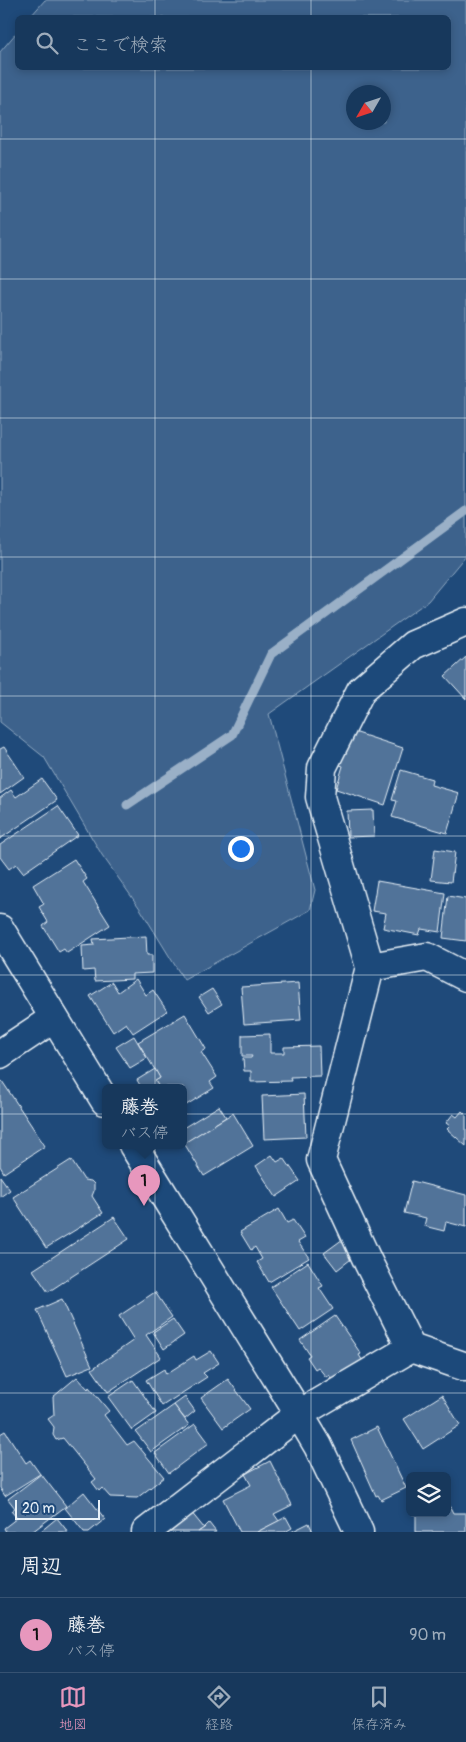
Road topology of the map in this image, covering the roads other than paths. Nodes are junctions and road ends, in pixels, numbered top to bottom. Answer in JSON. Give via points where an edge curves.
{"nodes":[{"id":1,"x":466,"y":622,"type":"edge"},
{"id":2,"x":0,"y":929,"type":"edge"},
{"id":3,"x":370,"y":967,"type":"junction"},
{"id":4,"x":466,"y":977,"type":"edge"},
{"id":5,"x":54,"y":1018,"type":"junction"},
{"id":6,"x":0,"y":1054,"type":"edge"},
{"id":7,"x":102,"y":1095,"type":"edge"},
{"id":8,"x":135,"y":1149,"type":"edge"},
{"id":9,"x":411,"y":1348,"type":"junction"},
{"id":10,"x":466,"y":1367,"type":"edge"},
{"id":11,"x":299,"y":1414,"type":"junction"},
{"id":12,"x":146,"y":1532,"type":"edge"},
{"id":13,"x":359,"y":1532,"type":"edge"}],
"edges":[{"from":1,"to":3,"type":"street","via":[[413,645],[361,690],[322,768],[320,797]]},
{"from":2,"to":5,"type":"street"},
{"from":3,"to":4,"type":"street","via":[[427,957]]},
{"from":3,"to":9,"type":"street","via":[[321,1160]]},
{"from":5,"to":6,"type":"street"},
{"from":5,"to":7,"type":"street"},
{"from":8,"to":11,"type":"street"},
{"from":9,"to":10,"type":"street"},
{"from":9,"to":11,"type":"street"},
{"from":11,"to":12,"type":"street"},
{"from":11,"to":13,"type":"street"}]}
